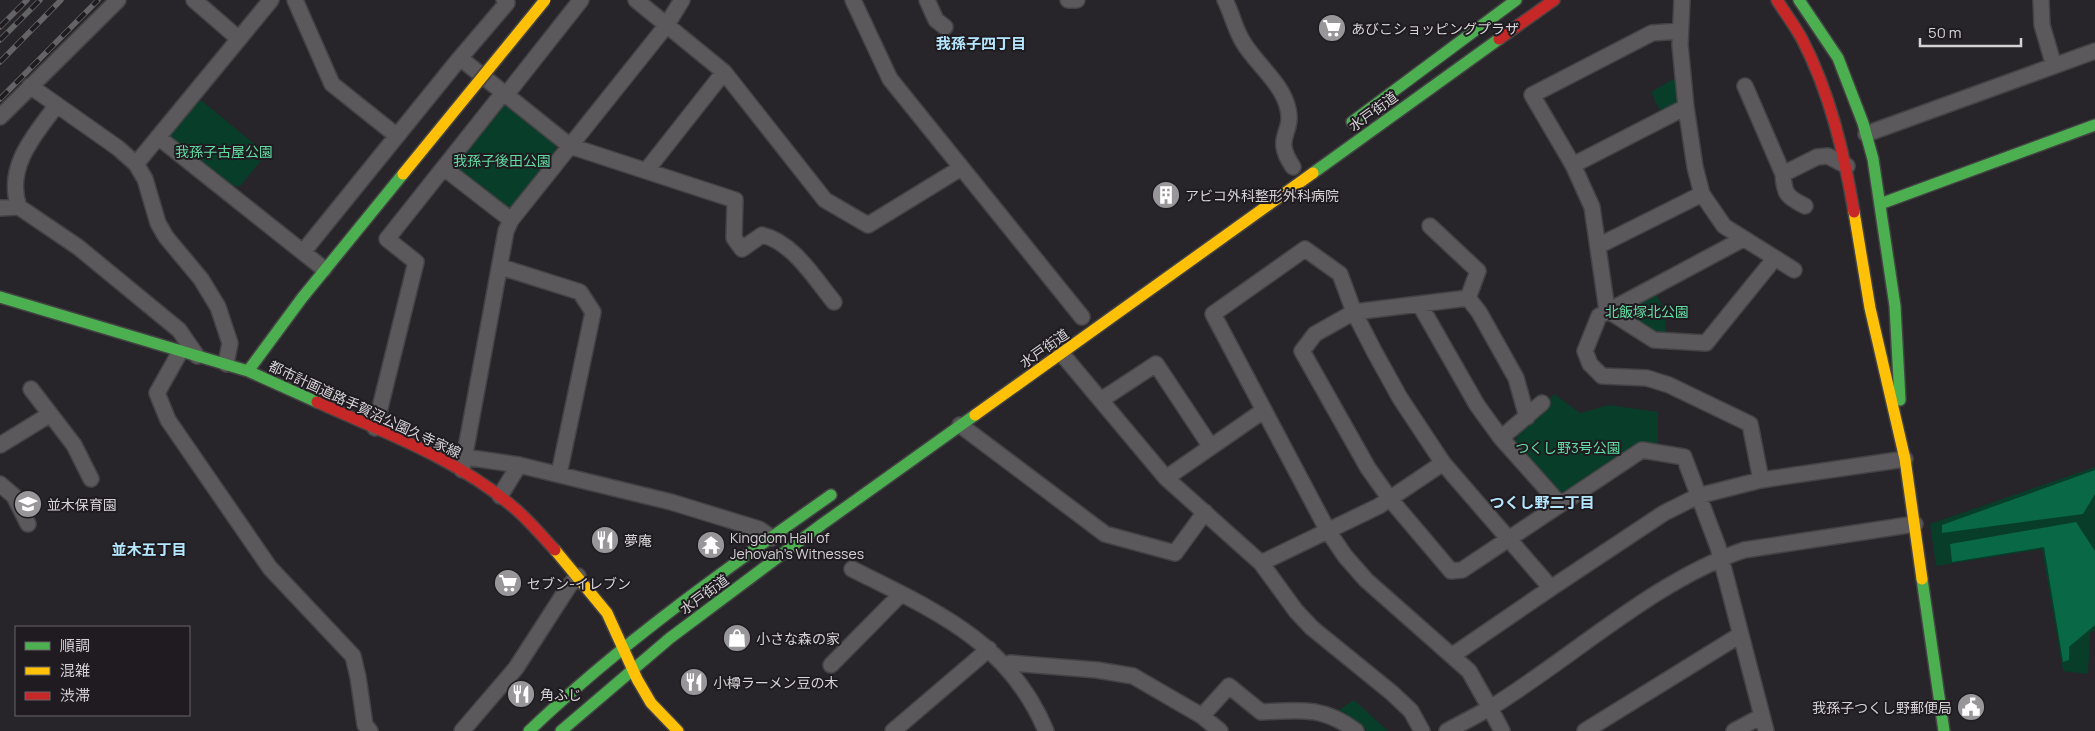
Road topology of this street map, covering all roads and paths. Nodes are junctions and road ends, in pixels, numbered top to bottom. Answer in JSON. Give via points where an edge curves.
{"nodes":[{"id":1,"x":118,"y":0,"type":"edge"},
{"id":2,"x":194,"y":0,"type":"edge"},
{"id":3,"x":271,"y":0,"type":"edge"},
{"id":4,"x":295,"y":0,"type":"edge"},
{"id":5,"x":545,"y":0,"type":"edge"},
{"id":6,"x":581,"y":0,"type":"edge"},
{"id":7,"x":636,"y":0,"type":"edge"},
{"id":8,"x":682,"y":0,"type":"edge"},
{"id":9,"x":853,"y":0,"type":"edge"},
{"id":10,"x":927,"y":0,"type":"edge"},
{"id":11,"x":1068,"y":0,"type":"edge"},
{"id":12,"x":1077,"y":0,"type":"edge"},
{"id":13,"x":1225,"y":0,"type":"edge"},
{"id":14,"x":1516,"y":0,"type":"edge"},
{"id":15,"x":1554,"y":0,"type":"edge"},
{"id":16,"x":1682,"y":0,"type":"edge"},
{"id":17,"x":1777,"y":0,"type":"edge"},
{"id":18,"x":1799,"y":0,"type":"edge"},
{"id":19,"x":2041,"y":0,"type":"edge"},
{"id":20,"x":507,"y":1,"type":"edge"},
{"id":21,"x":666,"y":26,"type":"junction"},
{"id":22,"x":945,"y":27,"type":"dead end"},
{"id":23,"x":1820,"y":29,"type":"junction"},
{"id":24,"x":1680,"y":31,"type":"junction"},
{"id":25,"x":239,"y":38,"type":"junction"},
{"id":26,"x":1802,"y":39,"type":"junction"},
{"id":27,"x":2095,"y":51,"type":"edge"},
{"id":28,"x":460,"y":58,"type":"junction"},
{"id":29,"x":2054,"y":66,"type":"junction"},
{"id":30,"x":724,"y":72,"type":"junction"},
{"id":31,"x":30,"y":86,"type":"junction"},
{"id":32,"x":1745,"y":86,"type":"dead end"},
{"id":33,"x":504,"y":94,"type":"junction"},
{"id":34,"x":57,"y":105,"type":"junction"},
{"id":35,"x":1686,"y":107,"type":"junction"},
{"id":36,"x":0,"y":117,"type":"edge"},
{"id":37,"x":2095,"y":125,"type":"edge"},
{"id":38,"x":1344,"y":128,"type":"dead end"},
{"id":39,"x":1866,"y":134,"type":"junction"},
{"id":40,"x":397,"y":136,"type":"junction"},
{"id":41,"x":158,"y":137,"type":"junction"},
{"id":42,"x":570,"y":146,"type":"junction"},
{"id":43,"x":136,"y":164,"type":"junction"},
{"id":44,"x":1573,"y":165,"type":"junction"},
{"id":45,"x":1847,"y":166,"type":"junction"},
{"id":46,"x":1293,"y":167,"type":"dead end"},
{"id":47,"x":444,"y":168,"type":"junction"},
{"id":48,"x":961,"y":168,"type":"junction"},
{"id":49,"x":646,"y":171,"type":"junction"},
{"id":50,"x":1783,"y":174,"type":"junction"},
{"id":51,"x":1702,"y":194,"type":"junction"},
{"id":52,"x":1880,"y":204,"type":"junction"},
{"id":53,"x":1804,"y":206,"type":"dead end"},
{"id":54,"x":19,"y":207,"type":"junction"},
{"id":55,"x":0,"y":208,"type":"edge"},
{"id":56,"x":511,"y":220,"type":"junction"},
{"id":57,"x":1430,"y":226,"type":"dead end"},
{"id":58,"x":1743,"y":239,"type":"junction"},
{"id":59,"x":1604,"y":243,"type":"dead end"},
{"id":60,"x":303,"y":252,"type":"junction"},
{"id":61,"x":1775,"y":258,"type":"junction"},
{"id":62,"x":500,"y":267,"type":"junction"},
{"id":63,"x":324,"y":269,"type":"junction"},
{"id":64,"x":1794,"y":270,"type":"dead end"},
{"id":65,"x":0,"y":297,"type":"edge"},
{"id":66,"x":1468,"y":298,"type":"junction"},
{"id":67,"x":834,"y":302,"type":"dead end"},
{"id":68,"x":1420,"y":304,"type":"junction"},
{"id":69,"x":1608,"y":310,"type":"junction"},
{"id":70,"x":1354,"y":312,"type":"junction"},
{"id":71,"x":1082,"y":317,"type":"dead end"},
{"id":72,"x":180,"y":352,"type":"junction"},
{"id":73,"x":1062,"y":354,"type":"junction"},
{"id":74,"x":197,"y":356,"type":"junction"},
{"id":75,"x":226,"y":364,"type":"junction"},
{"id":76,"x":248,"y":371,"type":"junction"},
{"id":77,"x":31,"y":388,"type":"dead end"},
{"id":78,"x":1101,"y":400,"type":"junction"},
{"id":79,"x":1542,"y":403,"type":"dead end"},
{"id":80,"x":1263,"y":411,"type":"junction"},
{"id":81,"x":50,"y":415,"type":"junction"},
{"id":82,"x":1527,"y":417,"type":"junction"},
{"id":83,"x":960,"y":425,"type":"junction"},
{"id":84,"x":376,"y":428,"type":"junction"},
{"id":85,"x":1900,"y":437,"type":"junction"},
{"id":86,"x":1501,"y":438,"type":"junction"},
{"id":87,"x":0,"y":445,"type":"edge"},
{"id":88,"x":1212,"y":447,"type":"junction"},
{"id":89,"x":1905,"y":459,"type":"junction"},
{"id":90,"x":1443,"y":463,"type":"junction"},
{"id":91,"x":463,"y":464,"type":"junction"},
{"id":92,"x":519,"y":465,"type":"junction"},
{"id":93,"x":560,"y":474,"type":"junction"},
{"id":94,"x":1166,"y":478,"type":"junction"},
{"id":95,"x":92,"y":479,"type":"dead end"},
{"id":96,"x":1761,"y":480,"type":"junction"},
{"id":97,"x":0,"y":484,"type":"edge"},
{"id":98,"x":843,"y":487,"type":"dead end"},
{"id":99,"x":500,"y":496,"type":"junction"},
{"id":100,"x":1698,"y":496,"type":"junction"},
{"id":101,"x":1390,"y":499,"type":"junction"},
{"id":102,"x":1559,"y":503,"type":"junction"},
{"id":103,"x":1206,"y":512,"type":"junction"},
{"id":104,"x":28,"y":524,"type":"dead end"},
{"id":105,"x":1915,"y":524,"type":"junction"},
{"id":106,"x":1328,"y":530,"type":"junction"},
{"id":107,"x":772,"y":538,"type":"junction"},
{"id":108,"x":1507,"y":539,"type":"junction"},
{"id":109,"x":1721,"y":558,"type":"junction"},
{"id":110,"x":1261,"y":563,"type":"junction"},
{"id":111,"x":852,"y":569,"type":"dead end"},
{"id":112,"x":578,"y":576,"type":"junction"},
{"id":113,"x":1551,"y":588,"type":"junction"},
{"id":114,"x":901,"y":594,"type":"junction"},
{"id":115,"x":1740,"y":635,"type":"junction"},
{"id":116,"x":624,"y":647,"type":"junction"},
{"id":117,"x":989,"y":649,"type":"junction"},
{"id":118,"x":1453,"y":655,"type":"junction"},
{"id":119,"x":831,"y":666,"type":"dead end"},
{"id":120,"x":1006,"y":666,"type":"junction"},
{"id":121,"x":633,"y":669,"type":"junction"},
{"id":122,"x":1490,"y":708,"type":"junction"},
{"id":123,"x":1202,"y":716,"type":"junction"},
{"id":124,"x":1764,"y":724,"type":"edge"},
{"id":125,"x":365,"y":729,"type":"edge"},
{"id":126,"x":462,"y":731,"type":"edge"},
{"id":127,"x":529,"y":731,"type":"edge"},
{"id":128,"x":561,"y":731,"type":"edge"},
{"id":129,"x":678,"y":731,"type":"edge"},
{"id":130,"x":893,"y":731,"type":"edge"},
{"id":131,"x":1046,"y":731,"type":"edge"},
{"id":132,"x":1220,"y":731,"type":"edge"},
{"id":133,"x":1356,"y":731,"type":"edge"},
{"id":134,"x":1422,"y":731,"type":"edge"},
{"id":135,"x":1447,"y":731,"type":"edge"},
{"id":136,"x":1502,"y":731,"type":"edge"},
{"id":137,"x":1584,"y":731,"type":"edge"},
{"id":138,"x":1734,"y":731,"type":"edge"},
{"id":139,"x":1944,"y":731,"type":"edge"}],
"edges":[{"from":1,"to":31,"type":"street"},
{"from":2,"to":25,"type":"street"},
{"from":3,"to":25,"type":"street"},
{"from":4,"to":40,"type":"street","via":[[332,84]]},
{"from":5,"to":63,"type":"main road","bridge":true},
{"from":6,"to":33,"type":"street"},
{"from":7,"to":21,"type":"street"},
{"from":8,"to":21,"type":"street"},
{"from":9,"to":48,"type":"street","via":[[890,79]]},
{"from":10,"to":22,"type":"street","via":[[936,20]]},
{"from":11,"to":12,"type":"street"},
{"from":13,"to":46,"type":"street","via":[[1243,42],[1284,97],[1288,121],[1282,144],[1284,155]]},
{"from":14,"to":38,"type":"main road","name":"水戸街道"},
{"from":15,"to":73,"type":"main road","name":"水戸街道"},
{"from":16,"to":24,"type":"street"},
{"from":17,"to":26,"type":"main road"},
{"from":18,"to":23,"type":"main road"},
{"from":19,"to":29,"type":"street","via":[[2042,25]]},
{"from":20,"to":28,"type":"street"},
{"from":21,"to":30,"type":"street"},
{"from":21,"to":42,"type":"street"},
{"from":23,"to":26,"type":"street"},
{"from":23,"to":39,"type":"main road","via":[[1838,58]]},
{"from":24,"to":35,"type":"street"},
{"from":24,"to":44,"type":"street","via":[[1652,33],[1532,95]]},
{"from":25,"to":41,"type":"street"},
{"from":26,"to":45,"type":"main road","via":[[1830,106]]},
{"from":27,"to":29,"type":"street"},
{"from":28,"to":33,"type":"street"},
{"from":28,"to":40,"type":"street"},
{"from":29,"to":39,"type":"street"},
{"from":30,"to":48,"type":"street","via":[[824,200],[868,225]]},
{"from":30,"to":49,"type":"street"},
{"from":31,"to":34,"type":"street"},
{"from":31,"to":36,"type":"street"},
{"from":32,"to":50,"type":"street"},
{"from":33,"to":42,"type":"street"},
{"from":33,"to":47,"type":"street"},
{"from":34,"to":43,"type":"street"},
{"from":34,"to":54,"type":"street","via":[[30,141],[17,171],[14,193]]},
{"from":35,"to":44,"type":"street"},
{"from":35,"to":51,"type":"street"},
{"from":37,"to":52,"type":"main road"},
{"from":39,"to":52,"type":"main road"},
{"from":40,"to":60,"type":"street"},
{"from":41,"to":43,"type":"street"},
{"from":41,"to":60,"type":"street"},
{"from":42,"to":49,"type":"street"},
{"from":42,"to":56,"type":"street"},
{"from":43,"to":75,"type":"street","via":[[145,179],[158,223],[166,237],[201,279],[218,307],[230,343]]},
{"from":44,"to":69,"type":"street","via":[[1592,207]]},
{"from":45,"to":50,"type":"street","via":[[1828,156]]},
{"from":45,"to":85,"type":"main road","via":[[1870,308]]},
{"from":47,"to":56,"type":"street"},
{"from":47,"to":84,"type":"street","via":[[387,239],[416,262]]},
{"from":48,"to":71,"type":"street"},
{"from":49,"to":67,"type":"street","via":[[735,200],[734,238],[742,249],[762,235],[774,238],[792,252]]},
{"from":50,"to":53,"type":"street","via":[[1788,198]]},
{"from":51,"to":58,"type":"street","via":[[1724,226]]},
{"from":51,"to":59,"type":"street"},
{"from":52,"to":85,"type":"main road","via":[[1898,334]]},
{"from":54,"to":55,"type":"street"},
{"from":54,"to":74,"type":"street","via":[[78,247],[179,330]]},
{"from":56,"to":62,"type":"street"},
{"from":57,"to":66,"type":"street","via":[[1478,271]]},
{"from":58,"to":61,"type":"street"},
{"from":58,"to":69,"type":"street"},
{"from":60,"to":63,"type":"street"},
{"from":61,"to":64,"type":"street"},
{"from":61,"to":69,"type":"street","via":[[1706,343],[1654,340]]},
{"from":62,"to":91,"type":"street"},
{"from":62,"to":93,"type":"street","via":[[580,292],[594,312]]},
{"from":63,"to":76,"type":"main road"},
{"from":65,"to":72,"type":"main road","name":"都市計画道路手賀沼公園久寺家線"},
{"from":66,"to":68,"type":"street"},
{"from":66,"to":82,"type":"street","via":[[1516,378]]},
{"from":68,"to":70,"type":"street"},
{"from":68,"to":86,"type":"street","via":[[1477,405]]},
{"from":69,"to":96,"type":"street","via":[[1599,316],[1585,351],[1590,364],[1602,376],[1647,378],[1669,385],[1750,424]]},
{"from":70,"to":80,"type":"street","via":[[1340,274],[1305,249],[1213,314]]},
{"from":70,"to":90,"type":"street","via":[[1400,398]]},
{"from":70,"to":101,"type":"street","via":[[1315,334],[1302,351],[1368,468]]},
{"from":72,"to":74,"type":"main road","name":"都市計画道路手賀沼公園久寺家線"},
{"from":72,"to":125,"type":"street","via":[[157,393],[168,420],[270,568],[353,656]]},
{"from":73,"to":78,"type":"street"},
{"from":73,"to":83,"type":"main road","name":"水戸街道"},
{"from":74,"to":75,"type":"main road","name":"都市計画道路手賀沼公園久寺家線"},
{"from":75,"to":76,"type":"main road","name":"都市計画道路手賀沼公園久寺家線"},
{"from":76,"to":84,"type":"main road","name":"都市計画道路手賀沼公園久寺家線"},
{"from":77,"to":81,"type":"street"},
{"from":78,"to":88,"type":"street","via":[[1156,364]]},
{"from":78,"to":94,"type":"street"},
{"from":79,"to":82,"type":"street"},
{"from":80,"to":88,"type":"street"},
{"from":80,"to":106,"type":"street"},
{"from":81,"to":87,"type":"street"},
{"from":81,"to":95,"type":"street","via":[[74,445]]},
{"from":82,"to":86,"type":"street"},
{"from":83,"to":103,"type":"street","via":[[1104,534],[1175,553]]},
{"from":83,"to":121,"type":"main road","name":"水戸街道","via":[[670,638]]},
{"from":84,"to":91,"type":"main road","name":"都市計画道路手賀沼公園久寺家線"},
{"from":85,"to":89,"type":"main road"},
{"from":86,"to":102,"type":"street"},
{"from":88,"to":94,"type":"street"},
{"from":89,"to":96,"type":"street"},
{"from":89,"to":105,"type":"main road"},
{"from":90,"to":101,"type":"street"},
{"from":90,"to":108,"type":"street"},
{"from":91,"to":92,"type":"street"},
{"from":91,"to":99,"type":"main road","name":"都市計画道路手賀沼公園久寺家線"},
{"from":92,"to":93,"type":"street"},
{"from":92,"to":99,"type":"street"},
{"from":93,"to":107,"type":"street","via":[[680,505],[759,529]]},
{"from":94,"to":103,"type":"street"},
{"from":96,"to":100,"type":"street"},
{"from":97,"to":104,"type":"street","via":[[14,496]]},
{"from":98,"to":107,"type":"main road","name":"水戸街道"},
{"from":99,"to":112,"type":"main road","name":"都市計画道路手賀沼公園久寺家線","via":[[532,525]]},
{"from":100,"to":102,"type":"street","via":[[1684,457],[1642,450]]},
{"from":100,"to":109,"type":"street"},
{"from":100,"to":113,"type":"street","via":[[1664,513]]},
{"from":101,"to":106,"type":"street"},
{"from":101,"to":108,"type":"street","via":[[1451,570],[1462,570]]},
{"from":102,"to":108,"type":"street"},
{"from":103,"to":110,"type":"street"},
{"from":105,"to":109,"type":"street","via":[[1744,550]]},
{"from":105,"to":139,"type":"main road"},
{"from":106,"to":110,"type":"street"},
{"from":106,"to":118,"type":"street","via":[[1366,580]]},
{"from":107,"to":116,"type":"main road","name":"水戸街道","via":[[702,586]]},
{"from":108,"to":113,"type":"street"},
{"from":109,"to":115,"type":"street"},
{"from":109,"to":122,"type":"street","via":[[1664,590]]},
{"from":110,"to":134,"type":"street","via":[[1296,612],[1411,711]]},
{"from":111,"to":114,"type":"street"},
{"from":112,"to":116,"type":"main road","name":"都市計画道路手賀沼公園久寺家線","via":[[607,613]]},
{"from":112,"to":126,"type":"street","via":[[516,668]]},
{"from":113,"to":118,"type":"street"},
{"from":114,"to":117,"type":"street","via":[[954,622]]},
{"from":114,"to":119,"type":"street"},
{"from":115,"to":124,"type":"street"},
{"from":115,"to":137,"type":"street"},
{"from":116,"to":121,"type":"main road","name":"都市計画道路手賀沼公園久寺家線"},
{"from":116,"to":127,"type":"main road","name":"水戸街道"},
{"from":117,"to":120,"type":"street"},
{"from":117,"to":130,"type":"street"},
{"from":118,"to":122,"type":"street","via":[[1469,671]]},
{"from":120,"to":123,"type":"street","via":[[1010,663],[1040,664],[1133,676]]},
{"from":120,"to":131,"type":"street","via":[[1024,689]]},
{"from":121,"to":128,"type":"main road","name":"水戸街道"},
{"from":121,"to":129,"type":"main road","name":"都市計画道路手賀沼公園久寺家線","via":[[651,703]]},
{"from":122,"to":135,"type":"street"},
{"from":122,"to":136,"type":"street"},
{"from":123,"to":132,"type":"street"},
{"from":123,"to":133,"type":"street","via":[[1229,686],[1261,712],[1307,710],[1324,713]]},
{"from":124,"to":138,"type":"street"}]}
